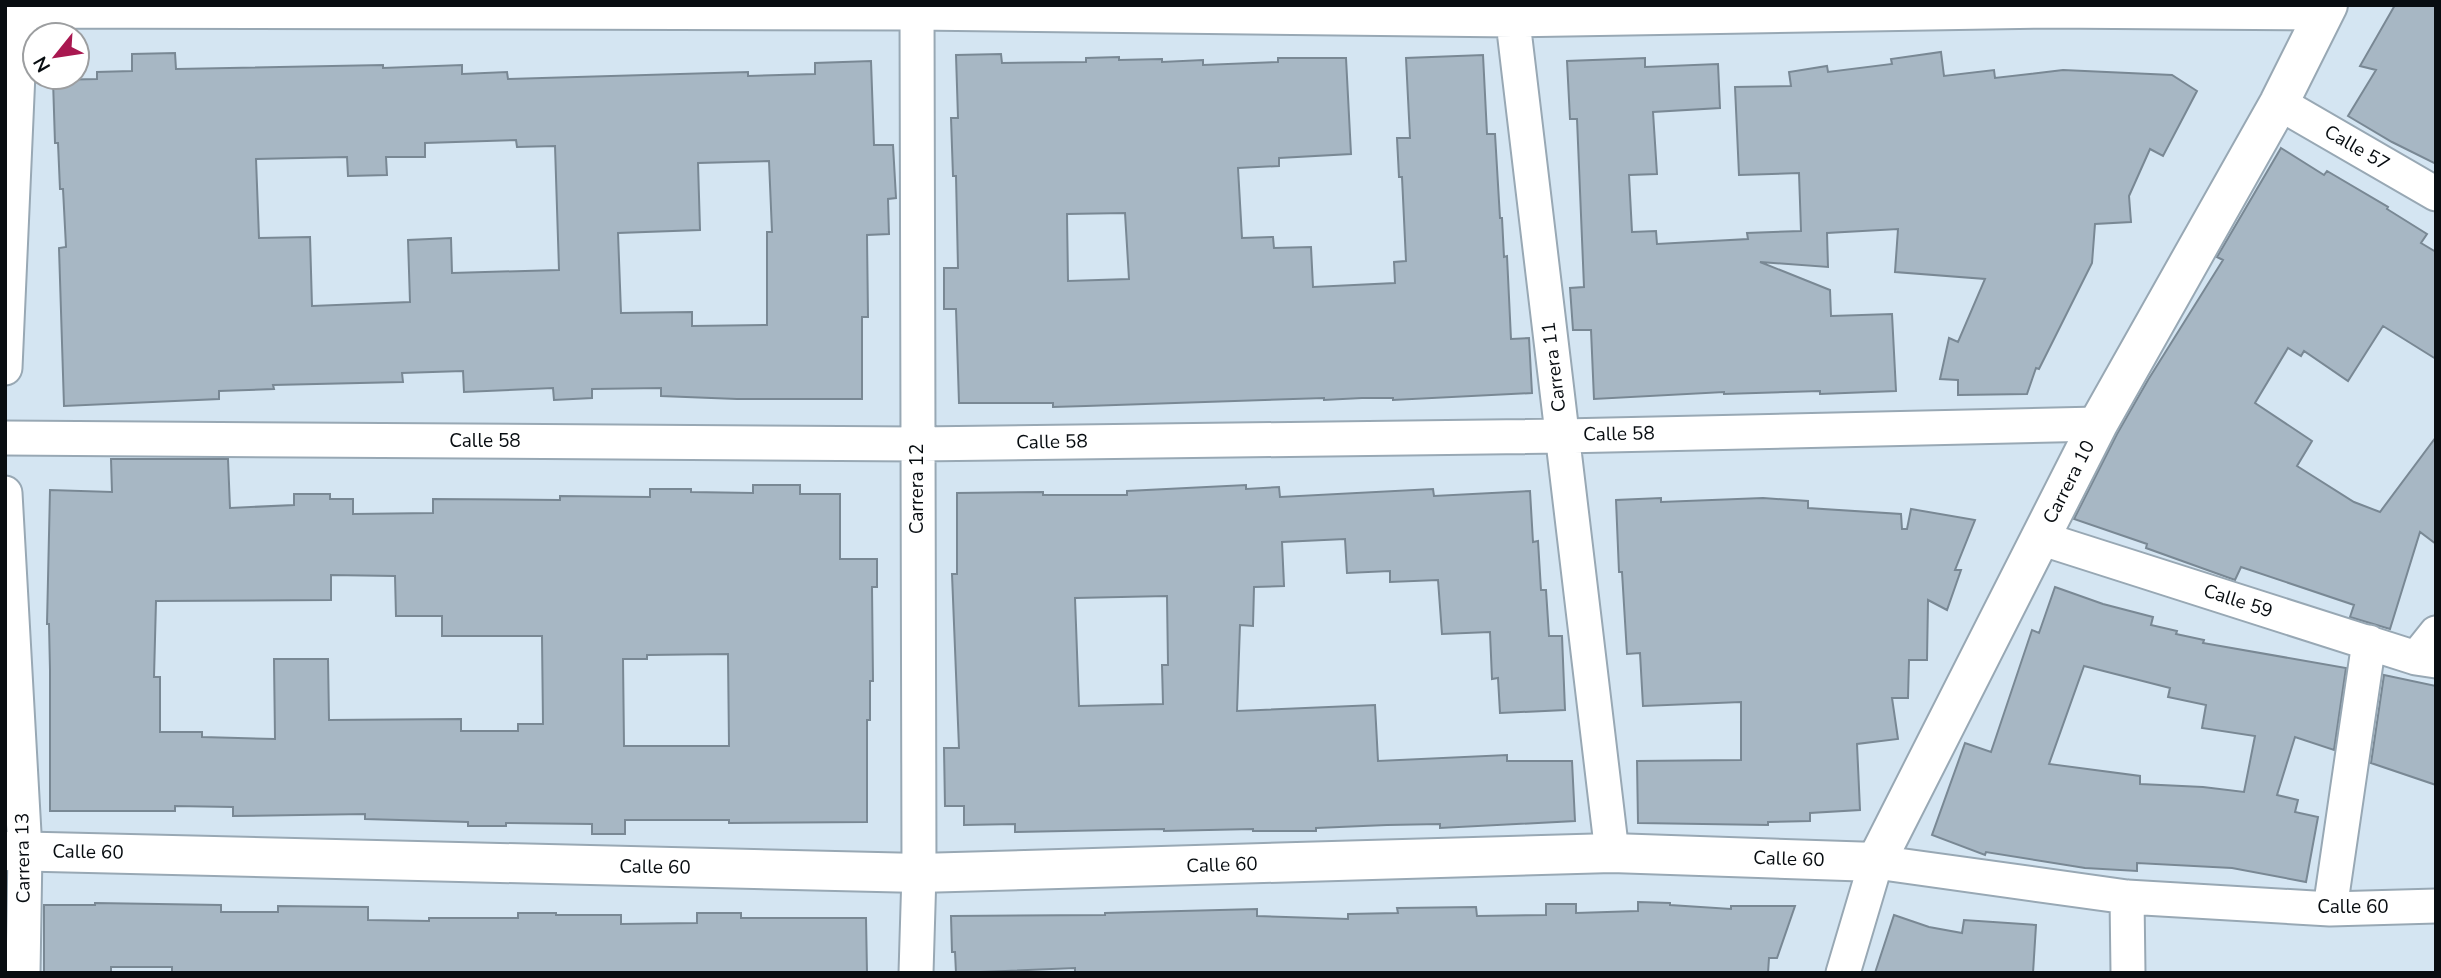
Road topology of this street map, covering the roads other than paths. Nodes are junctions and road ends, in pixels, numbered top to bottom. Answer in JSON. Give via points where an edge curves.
{"nodes":[{"id":1,"x":2045,"y":8,"type":"edge"},
{"id":2,"x":16,"y":9,"type":"edge"},
{"id":3,"x":916,"y":9,"type":"edge"},
{"id":4,"x":2326,"y":9,"type":"edge"},
{"id":5,"x":1512,"y":12,"type":"edge"},
{"id":6,"x":2279,"y":103,"type":"junction"},
{"id":7,"x":2436,"y":194,"type":"edge"},
{"id":8,"x":5,"y":368,"type":"edge"},
{"id":9,"x":2098,"y":424,"type":"junction"},
{"id":10,"x":1563,"y":436,"type":"junction"},
{"id":11,"x":5,"y":438,"type":"edge"},
{"id":12,"x":917,"y":444,"type":"junction"},
{"id":13,"x":5,"y":493,"type":"edge"},
{"id":14,"x":2040,"y":538,"type":"junction"},
{"id":15,"x":2369,"y":642,"type":"junction"},
{"id":16,"x":2429,"y":651,"type":"edge"},
{"id":17,"x":15,"y":851,"type":"edge"},
{"id":18,"x":1612,"y":853,"type":"junction"},
{"id":19,"x":1876,"y":862,"type":"junction"},
{"id":20,"x":919,"y":873,"type":"junction"},
{"id":21,"x":2127,"y":897,"type":"junction"},
{"id":22,"x":2436,"y":906,"type":"edge"},
{"id":23,"x":2330,"y":909,"type":"junction"},
{"id":24,"x":23,"y":973,"type":"edge"},
{"id":25,"x":916,"y":973,"type":"edge"},
{"id":26,"x":1843,"y":973,"type":"edge"},
{"id":27,"x":2128,"y":973,"type":"edge"}],
"edges":[{"from":1,"to":4,"type":"street"},
{"from":1,"to":5,"type":"street"},
{"from":2,"to":3,"type":"street"},
{"from":2,"to":8,"type":"street"},
{"from":3,"to":5,"type":"street"},
{"from":3,"to":12,"type":"street","name":"Carrera 12"},
{"from":4,"to":6,"type":"street","name":"Carrera 10"},
{"from":5,"to":10,"type":"street","name":"Carrera 11"},
{"from":6,"to":7,"type":"street","name":"Calle 57"},
{"from":6,"to":9,"type":"street","name":"Carrera 10"},
{"from":9,"to":10,"type":"street","name":"Calle 58"},
{"from":9,"to":14,"type":"street","name":"Carrera 10"},
{"from":10,"to":12,"type":"street","name":"Calle 58"},
{"from":10,"to":18,"type":"street","name":"Carrera 11"},
{"from":11,"to":12,"type":"street","name":"Calle 58"},
{"from":12,"to":20,"type":"street","name":"Carrera 12"},
{"from":13,"to":17,"type":"street","name":"Carrera 13"},
{"from":14,"to":15,"type":"street","name":"Calle 59"},
{"from":14,"to":19,"type":"street","name":"Carrera 10"},
{"from":15,"to":16,"type":"street","name":"Calle 59"},
{"from":15,"to":23,"type":"street"},
{"from":17,"to":20,"type":"street","name":"Calle 60"},
{"from":17,"to":24,"type":"street","name":"Carrera 13"},
{"from":18,"to":19,"type":"street","name":"Calle 60"},
{"from":18,"to":20,"type":"street","name":"Calle 60"},
{"from":19,"to":21,"type":"street","name":"Calle 60"},
{"from":19,"to":26,"type":"street","name":"Carrera 10"},
{"from":20,"to":25,"type":"street","name":"Carrera 12"},
{"from":21,"to":23,"type":"street","name":"Calle 60"},
{"from":21,"to":27,"type":"street"},
{"from":22,"to":23,"type":"street","name":"Calle 60"}]}
